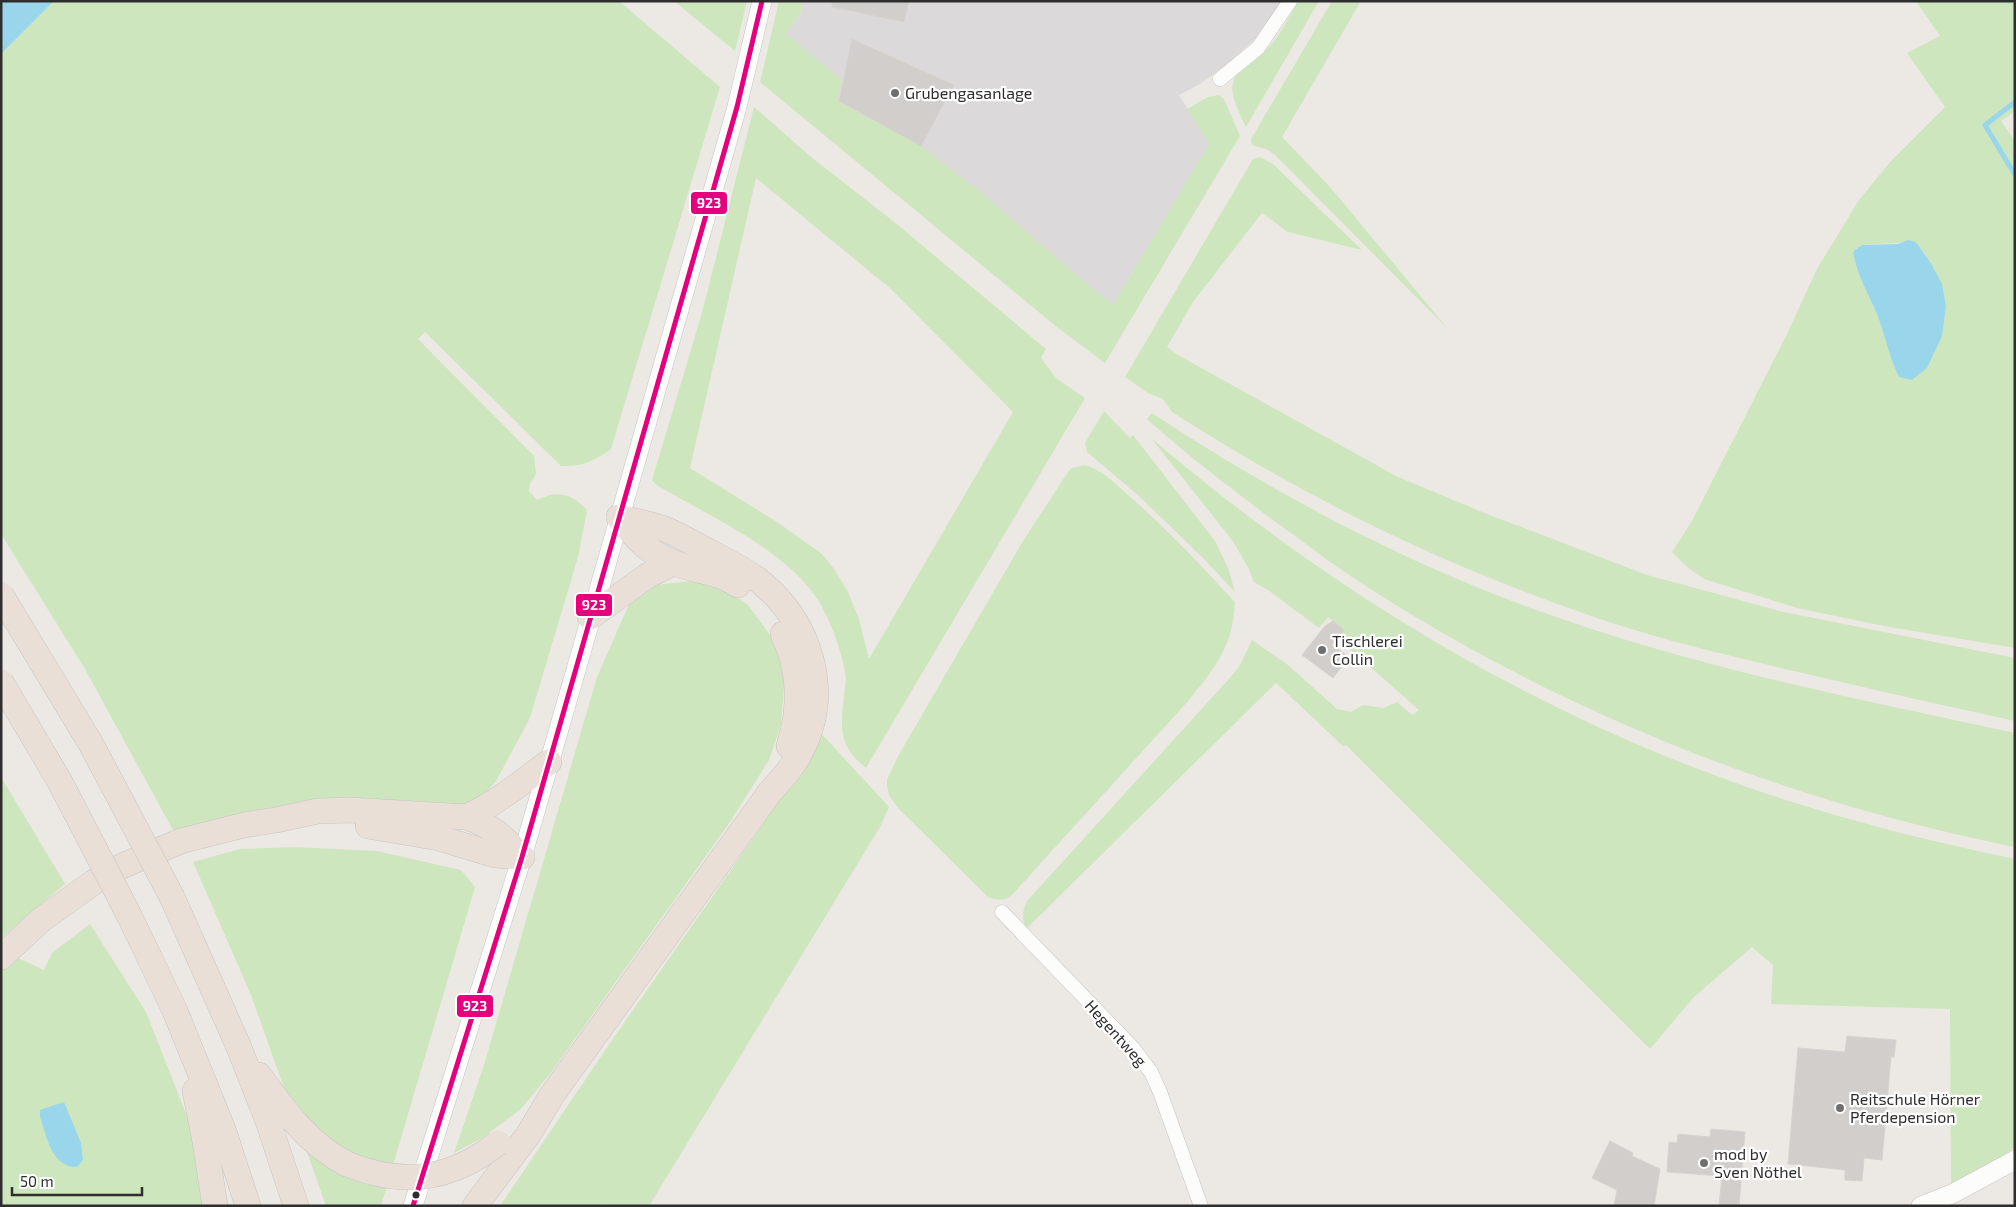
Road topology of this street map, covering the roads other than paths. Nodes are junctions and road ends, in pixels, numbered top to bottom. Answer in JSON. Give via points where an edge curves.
{"nodes":[{"id":1,"x":762,"y":1,"type":"edge"},
{"id":2,"x":1290,"y":1,"type":"edge"},
{"id":3,"x":1220,"y":80,"type":"dead end"},
{"id":4,"x":619,"y":517,"type":"junction"},
{"id":5,"x":673,"y":563,"type":"junction"},
{"id":6,"x":1,"y":595,"type":"edge"},
{"id":7,"x":590,"y":617,"type":"junction"},
{"id":8,"x":1,"y":682,"type":"edge"},
{"id":9,"x":549,"y":762,"type":"junction"},
{"id":10,"x":770,"y":792,"type":"junction"},
{"id":11,"x":466,"y":817,"type":"junction"},
{"id":12,"x":276,"y":820,"type":"junction"},
{"id":13,"x":522,"y":856,"type":"junction"},
{"id":14,"x":1002,"y":912,"type":"dead end"},
{"id":15,"x":1,"y":957,"type":"edge"},
{"id":16,"x":174,"y":1011,"type":"junction"},
{"id":17,"x":238,"y":1045,"type":"junction"},
{"id":18,"x":552,"y":1095,"type":"junction"},
{"id":19,"x":2015,"y":1160,"type":"edge"},
{"id":20,"x":215,"y":1206,"type":"edge"},
{"id":21,"x":248,"y":1206,"type":"edge"},
{"id":22,"x":296,"y":1206,"type":"edge"},
{"id":23,"x":413,"y":1206,"type":"edge"},
{"id":24,"x":475,"y":1206,"type":"edge"},
{"id":25,"x":1201,"y":1206,"type":"edge"},
{"id":26,"x":1921,"y":1206,"type":"edge"}],
"edges":[{"from":1,"to":4,"type":"main road","via":[[723,154]]},
{"from":2,"to":3,"type":"street","via":[[1258,48]]},
{"from":4,"to":5,"type":"highway","via":[[651,552]]},
{"from":4,"to":7,"type":"main road"},
{"from":4,"to":10,"type":"highway","via":[[665,530],[738,567],[763,584],[781,602],[798,627],[810,654],[816,684],[815,708],[802,749],[789,771]]},
{"from":5,"to":7,"type":"highway","via":[[646,576]]},
{"from":5,"to":10,"type":"highway","via":[[731,580],[752,595],[784,635],[794,659],[797,703],[790,744]]},
{"from":6,"to":17,"type":"highway","bridge":true,"via":[[90,744],[172,896]]},
{"from":7,"to":9,"type":"main road"},
{"from":8,"to":16,"type":"highway","bridge":true,"via":[[60,782],[130,917]]},
{"from":9,"to":11,"type":"highway","via":[[501,798]]},
{"from":9,"to":13,"type":"main road"},
{"from":10,"to":18,"type":"highway"},
{"from":11,"to":12,"type":"highway","via":[[350,810],[318,811]]},
{"from":11,"to":13,"type":"highway","via":[[484,823],[500,834]]},
{"from":12,"to":13,"type":"highway","via":[[379,827],[439,838],[494,855]]},
{"from":12,"to":15,"type":"highway","via":[[182,841],[122,866],[67,900]]},
{"from":13,"to":23,"type":"main road"},
{"from":14,"to":25,"type":"street","name":"Hegentweg","via":[[1132,1047],[1151,1072]]},
{"from":16,"to":20,"type":"highway","via":[[190,1069]]},
{"from":16,"to":21,"type":"highway","via":[[224,1132]]},
{"from":17,"to":18,"type":"highway","bridge":true,"via":[[301,1129],[331,1156],[381,1175],[417,1177],[460,1167],[484,1154]]},
{"from":17,"to":22,"type":"highway"},
{"from":18,"to":24,"type":"highway","via":[[528,1135]]},
{"from":19,"to":26,"type":"main road","via":[[1952,1194]]}]}
